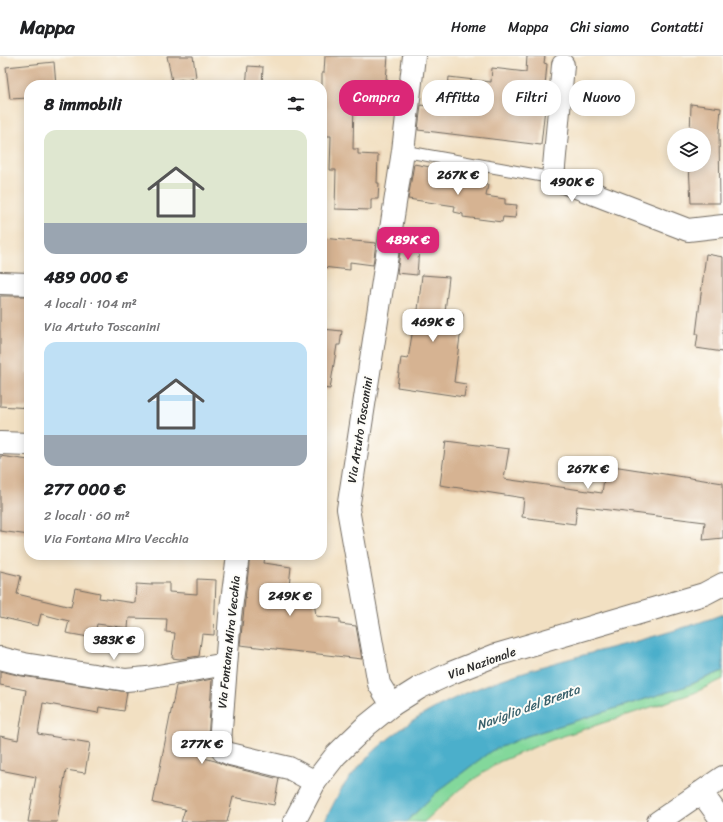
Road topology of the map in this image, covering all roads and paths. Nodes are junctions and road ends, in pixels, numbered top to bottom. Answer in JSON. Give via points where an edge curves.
{"nodes":[{"id":1,"x":414,"y":56,"type":"edge"},
{"id":2,"x":563,"y":65,"type":"dead end"},
{"id":3,"x":403,"y":151,"type":"junction"},
{"id":4,"x":553,"y":178,"type":"junction"},
{"id":5,"x":723,"y":226,"type":"edge"},
{"id":6,"x":0,"y":283,"type":"edge"},
{"id":7,"x":24,"y":284,"type":"edge"},
{"id":8,"x":0,"y":443,"type":"edge"},
{"id":9,"x":24,"y":444,"type":"edge"},
{"id":10,"x":237,"y":560,"type":"edge"},
{"id":11,"x":723,"y":584,"type":"edge"},
{"id":12,"x":0,"y":658,"type":"edge"},
{"id":13,"x":226,"y":664,"type":"junction"},
{"id":14,"x":392,"y":705,"type":"junction"},
{"id":15,"x":723,"y":777,"type":"edge"},
{"id":16,"x":315,"y":782,"type":"junction"},
{"id":17,"x":701,"y":792,"type":"junction"},
{"id":18,"x":294,"y":822,"type":"edge"},
{"id":19,"x":658,"y":822,"type":"edge"},
{"id":20,"x":723,"y":822,"type":"edge"}],
"edges":[{"from":1,"to":3,"type":"street","name":"Via Artuto Toscanini"},
{"from":2,"to":4,"type":"street"},
{"from":3,"to":4,"type":"lane"},
{"from":3,"to":14,"type":"street","name":"Via Artuto Toscanini","via":[[348,509],[379,684]]},
{"from":4,"to":5,"type":"street","via":[[688,230]]},
{"from":6,"to":7,"type":"street"},
{"from":8,"to":9,"type":"street"},
{"from":10,"to":13,"type":"street","name":"Via Fontana Mira Vecchia"},
{"from":11,"to":14,"type":"street","name":"Via Nazionale","via":[[704,594],[496,656],[444,676]]},
{"from":12,"to":13,"type":"street","via":[[126,680]]},
{"from":13,"to":16,"type":"street","name":"Via Fontana Mira Vecchia","via":[[220,742],[223,751],[289,768]]},
{"from":14,"to":16,"type":"street","name":"Via Nazionale","via":[[336,755]]},
{"from":15,"to":17,"type":"street"},
{"from":16,"to":18,"type":"street","name":"Via Nazionale"},
{"from":17,"to":19,"type":"street"},
{"from":17,"to":20,"type":"street"}]}
